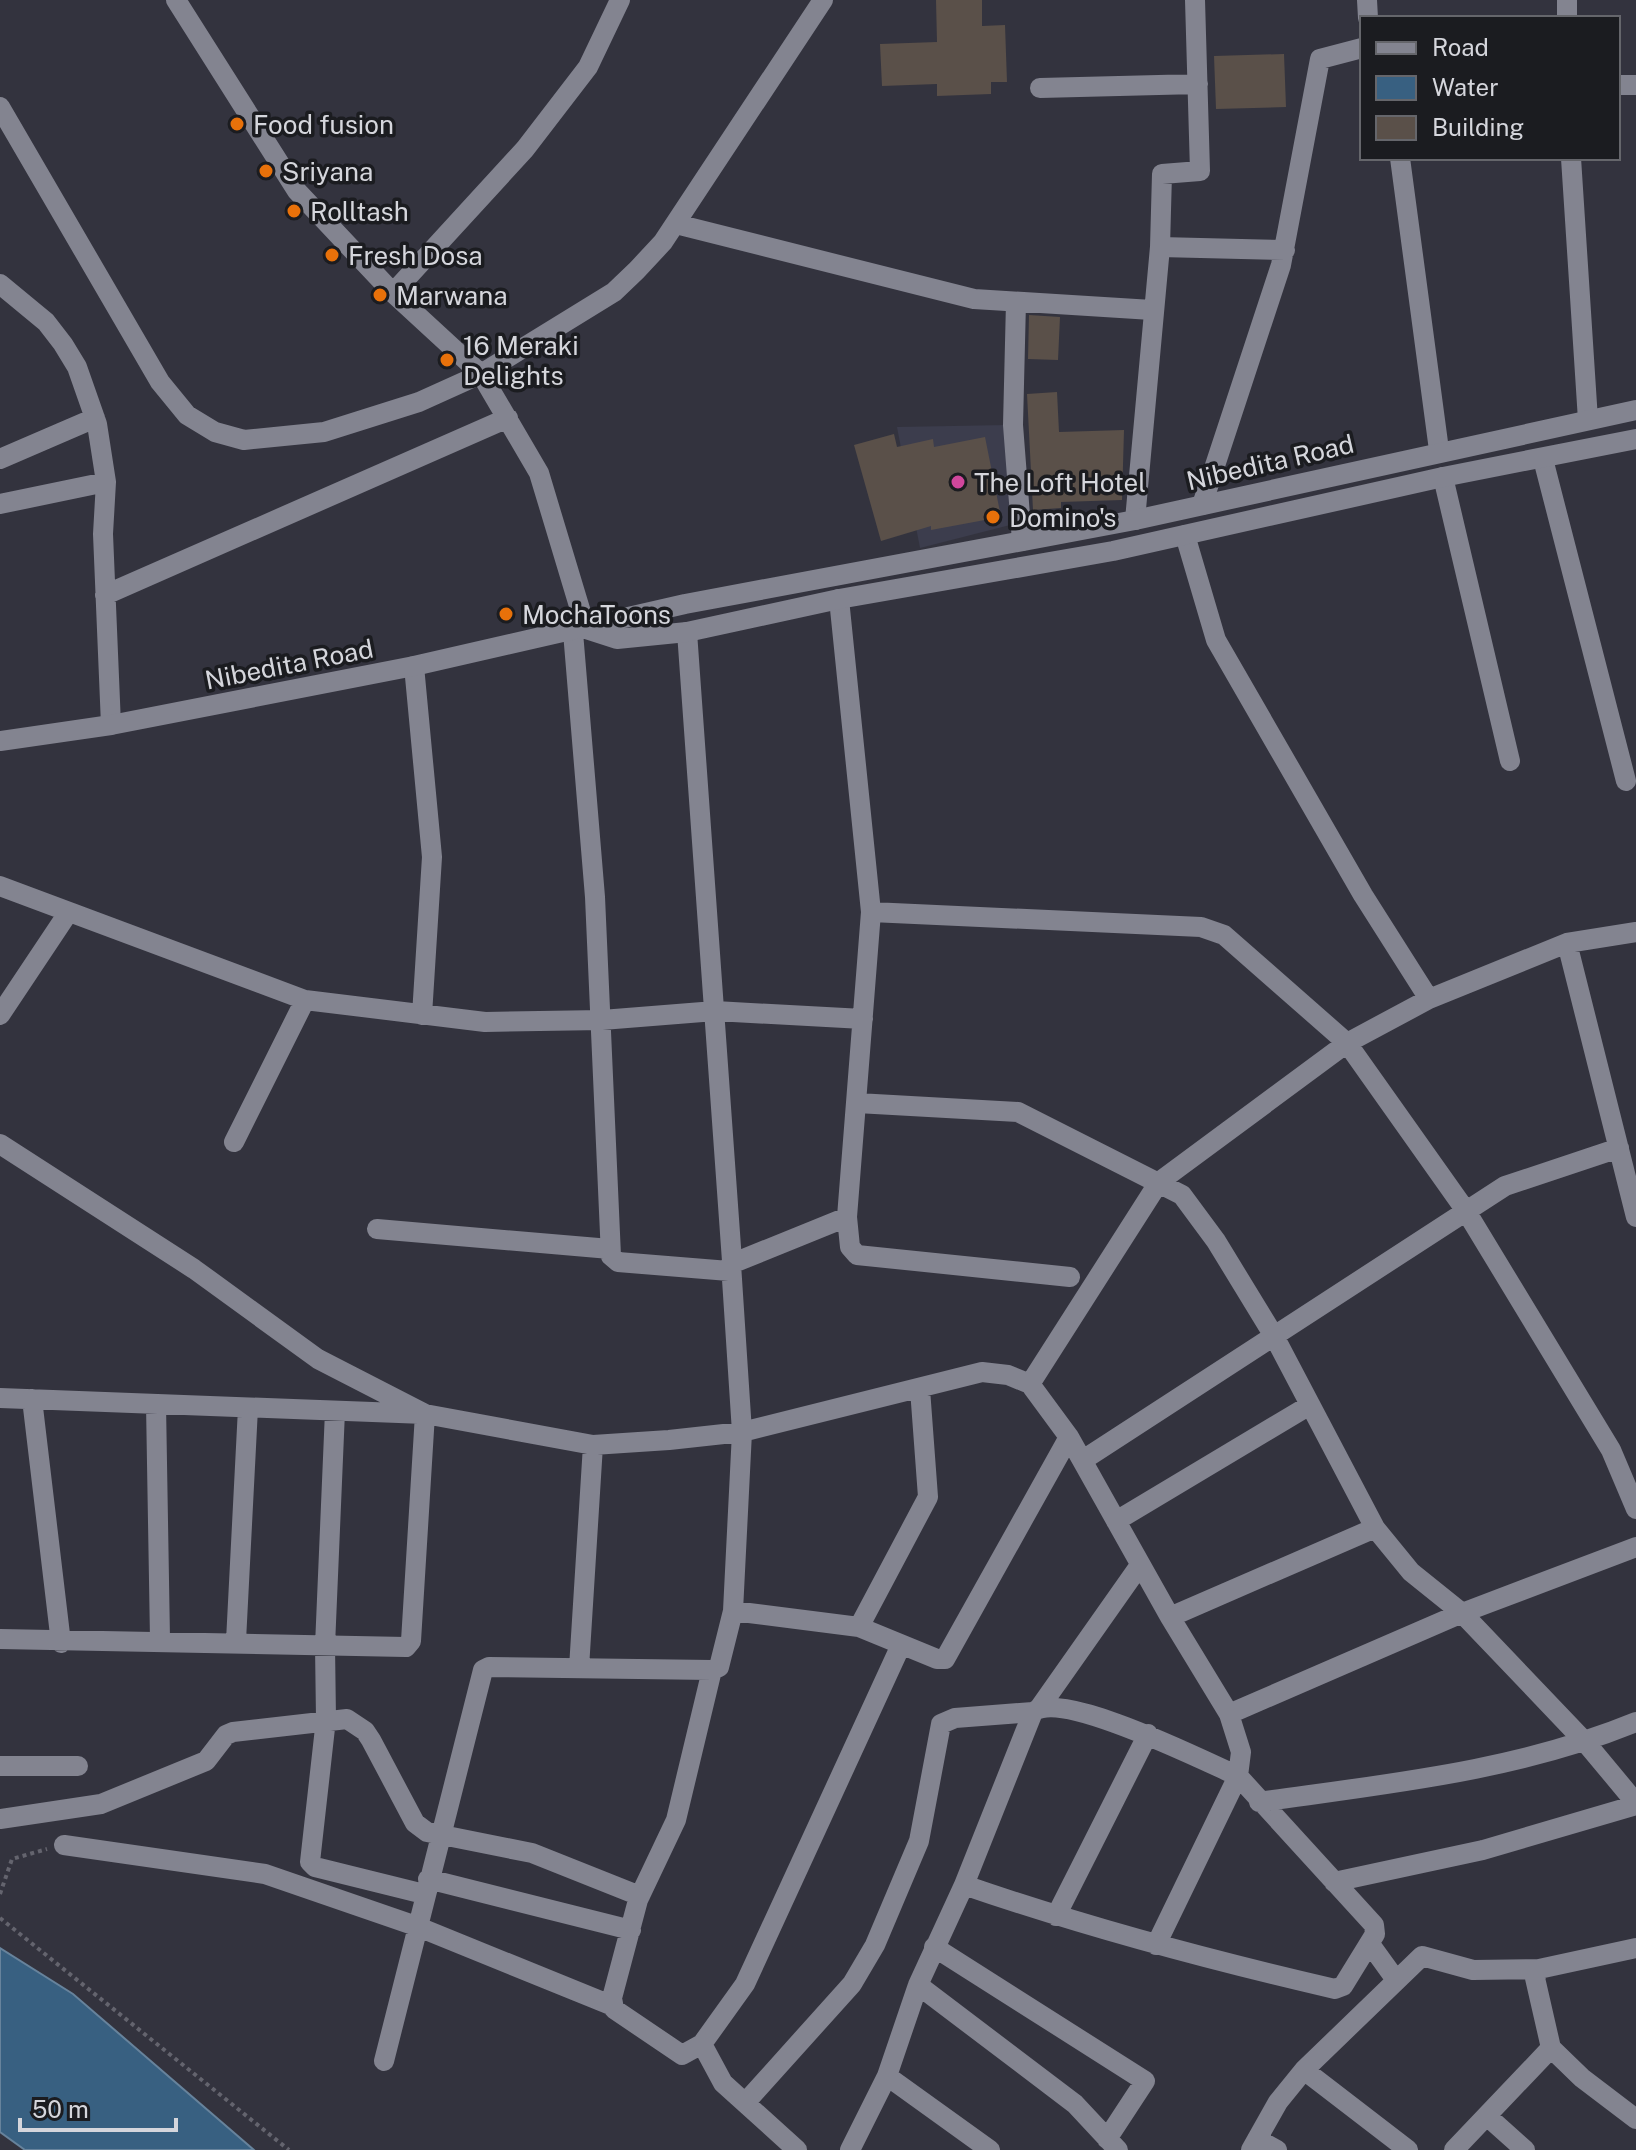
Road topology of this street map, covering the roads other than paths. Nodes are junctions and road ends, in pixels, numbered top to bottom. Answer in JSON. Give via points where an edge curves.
{"nodes":[{"id":1,"x":176,"y":0,"type":"edge"},
{"id":2,"x":620,"y":0,"type":"edge"},
{"id":3,"x":823,"y":0,"type":"edge"},
{"id":4,"x":1195,"y":0,"type":"edge"},
{"id":5,"x":1360,"y":49,"type":"edge"},
{"id":6,"x":1198,"y":84,"type":"junction"},
{"id":7,"x":1040,"y":88,"type":"dead end"},
{"id":8,"x":0,"y":107,"type":"edge"},
{"id":9,"x":1400,"y":160,"type":"edge"},
{"id":10,"x":1571,"y":160,"type":"edge"},
{"id":11,"x":676,"y":224,"type":"junction"},
{"id":12,"x":1160,"y":247,"type":"junction"},
{"id":13,"x":1285,"y":250,"type":"junction"},
{"id":14,"x":0,"y":284,"type":"edge"},
{"id":15,"x":393,"y":293,"type":"junction"},
{"id":16,"x":1016,"y":302,"type":"junction"},
{"id":17,"x":1152,"y":310,"type":"junction"},
{"id":18,"x":481,"y":374,"type":"junction"},
{"id":19,"x":1636,"y":410,"type":"edge"},
{"id":20,"x":95,"y":418,"type":"junction"},
{"id":21,"x":508,"y":418,"type":"junction"},
{"id":22,"x":1588,"y":420,"type":"junction"},
{"id":23,"x":1636,"y":439,"type":"edge"},
{"id":24,"x":1439,"y":450,"type":"junction"},
{"id":25,"x":0,"y":459,"type":"edge"},
{"id":26,"x":1543,"y":459,"type":"junction"},
{"id":27,"x":1443,"y":477,"type":"junction"},
{"id":28,"x":106,"y":482,"type":"junction"},
{"id":29,"x":0,"y":504,"type":"edge"},
{"id":30,"x":1202,"y":505,"type":"junction"},
{"id":31,"x":1135,"y":520,"type":"junction"},
{"id":32,"x":1185,"y":535,"type":"junction"},
{"id":33,"x":1022,"y":541,"type":"junction"},
{"id":34,"x":105,"y":595,"type":"junction"},
{"id":35,"x":839,"y":599,"type":"junction"},
{"id":36,"x":579,"y":630,"type":"junction"},
{"id":37,"x":687,"y":632,"type":"junction"},
{"id":38,"x":414,"y":666,"type":"junction"},
{"id":39,"x":111,"y":725,"type":"junction"},
{"id":40,"x":0,"y":741,"type":"edge"},
{"id":41,"x":1510,"y":761,"type":"dead end"},
{"id":42,"x":1626,"y":781,"type":"dead end"},
{"id":43,"x":0,"y":886,"type":"edge"},
{"id":44,"x":871,"y":912,"type":"junction"},
{"id":45,"x":68,"y":913,"type":"junction"},
{"id":46,"x":1636,"y":932,"type":"edge"},
{"id":47,"x":1567,"y":943,"type":"junction"},
{"id":48,"x":1429,"y":999,"type":"junction"},
{"id":49,"x":305,"y":1000,"type":"junction"},
{"id":50,"x":715,"y":1011,"type":"junction"},
{"id":51,"x":0,"y":1015,"type":"edge"},
{"id":52,"x":422,"y":1015,"type":"junction"},
{"id":53,"x":863,"y":1019,"type":"junction"},
{"id":54,"x":602,"y":1020,"type":"junction"},
{"id":55,"x":1347,"y":1043,"type":"junction"},
{"id":56,"x":857,"y":1103,"type":"junction"},
{"id":57,"x":234,"y":1142,"type":"dead end"},
{"id":58,"x":0,"y":1144,"type":"edge"},
{"id":59,"x":1619,"y":1148,"type":"junction"},
{"id":60,"x":1159,"y":1182,"type":"junction"},
{"id":61,"x":1466,"y":1211,"type":"junction"},
{"id":62,"x":847,"y":1217,"type":"junction"},
{"id":63,"x":1636,"y":1217,"type":"edge"},
{"id":64,"x":377,"y":1229,"type":"dead end"},
{"id":65,"x":610,"y":1249,"type":"junction"},
{"id":66,"x":731,"y":1266,"type":"junction"},
{"id":67,"x":1070,"y":1277,"type":"dead end"},
{"id":68,"x":1274,"y":1336,"type":"junction"},
{"id":69,"x":1030,"y":1384,"type":"junction"},
{"id":70,"x":920,"y":1389,"type":"junction"},
{"id":71,"x":0,"y":1398,"type":"edge"},
{"id":72,"x":32,"y":1399,"type":"junction"},
{"id":73,"x":156,"y":1404,"type":"junction"},
{"id":74,"x":1310,"y":1405,"type":"junction"},
{"id":75,"x":248,"y":1408,"type":"junction"},
{"id":76,"x":335,"y":1411,"type":"junction"},
{"id":77,"x":425,"y":1414,"type":"junction"},
{"id":78,"x":742,"y":1432,"type":"junction"},
{"id":79,"x":1069,"y":1437,"type":"junction"},
{"id":80,"x":593,"y":1445,"type":"junction"},
{"id":81,"x":1083,"y":1460,"type":"junction"},
{"id":82,"x":1636,"y":1509,"type":"edge"},
{"id":83,"x":1116,"y":1521,"type":"junction"},
{"id":84,"x":1375,"y":1528,"type":"junction"},
{"id":85,"x":1636,"y":1547,"type":"edge"},
{"id":86,"x":1140,"y":1565,"type":"junction"},
{"id":87,"x":733,"y":1611,"type":"junction"},
{"id":88,"x":1462,"y":1613,"type":"junction"},
{"id":89,"x":1170,"y":1617,"type":"junction"},
{"id":90,"x":859,"y":1627,"type":"junction"},
{"id":91,"x":0,"y":1639,"type":"edge"},
{"id":92,"x":160,"y":1639,"type":"junction"},
{"id":93,"x":236,"y":1641,"type":"junction"},
{"id":94,"x":61,"y":1643,"type":"junction"},
{"id":95,"x":901,"y":1645,"type":"junction"},
{"id":96,"x":325,"y":1646,"type":"junction"},
{"id":97,"x":579,"y":1668,"type":"junction"},
{"id":98,"x":712,"y":1670,"type":"junction"},
{"id":99,"x":1036,"y":1710,"type":"junction"},
{"id":100,"x":1229,"y":1714,"type":"junction"},
{"id":101,"x":326,"y":1719,"type":"junction"},
{"id":102,"x":1636,"y":1722,"type":"edge"},
{"id":103,"x":1148,"y":1734,"type":"junction"},
{"id":104,"x":1586,"y":1743,"type":"junction"},
{"id":105,"x":0,"y":1766,"type":"edge"},
{"id":106,"x":78,"y":1766,"type":"dead end"},
{"id":107,"x":1238,"y":1776,"type":"junction"},
{"id":108,"x":1259,"y":1802,"type":"junction"},
{"id":109,"x":1636,"y":1804,"type":"edge"},
{"id":110,"x":0,"y":1819,"type":"edge"},
{"id":111,"x":439,"y":1837,"type":"junction"},
{"id":112,"x":64,"y":1845,"type":"road end"},
{"id":113,"x":1334,"y":1882,"type":"junction"},
{"id":114,"x":964,"y":1885,"type":"junction"},
{"id":115,"x":426,"y":1886,"type":"junction"},
{"id":116,"x":640,"y":1896,"type":"junction"},
{"id":117,"x":1056,"y":1916,"type":"junction"},
{"id":118,"x":416,"y":1926,"type":"junction"},
{"id":119,"x":631,"y":1930,"type":"junction"},
{"id":120,"x":1370,"y":1944,"type":"junction"},
{"id":121,"x":1156,"y":1945,"type":"junction"},
{"id":122,"x":934,"y":1947,"type":"junction"},
{"id":123,"x":1636,"y":1948,"type":"edge"},
{"id":124,"x":1539,"y":1969,"type":"junction"},
{"id":125,"x":1396,"y":1980,"type":"junction"},
{"id":126,"x":918,"y":1985,"type":"junction"},
{"id":127,"x":613,"y":2006,"type":"junction"},
{"id":128,"x":702,"y":2044,"type":"junction"},
{"id":129,"x":1551,"y":2048,"type":"junction"},
{"id":130,"x":384,"y":2061,"type":"dead end"},
{"id":131,"x":1304,"y":2070,"type":"junction"},
{"id":132,"x":887,"y":2076,"type":"junction"},
{"id":133,"x":745,"y":2103,"type":"junction"},
{"id":134,"x":1487,"y":2116,"type":"junction"},
{"id":135,"x":1636,"y":2119,"type":"edge"},
{"id":136,"x":1113,"y":2144,"type":"edge"},
{"id":137,"x":1254,"y":2145,"type":"edge"},
{"id":138,"x":797,"y":2150,"type":"edge"},
{"id":139,"x":850,"y":2150,"type":"edge"},
{"id":140,"x":990,"y":2150,"type":"edge"},
{"id":141,"x":1277,"y":2150,"type":"edge"},
{"id":142,"x":1408,"y":2150,"type":"edge"},
{"id":143,"x":1454,"y":2150,"type":"edge"},
{"id":144,"x":1525,"y":2150,"type":"edge"}],
"edges":[{"from":1,"to":15,"type":"street","via":[[297,191]]},
{"from":2,"to":15,"type":"street","via":[[588,67],[525,149]]},
{"from":3,"to":11,"type":"street"},
{"from":4,"to":6,"type":"street"},
{"from":5,"to":13,"type":"street","via":[[1320,59]]},
{"from":6,"to":7,"type":"street"},
{"from":6,"to":12,"type":"street","via":[[1200,171],[1162,174]]},
{"from":8,"to":18,"type":"street","via":[[160,382],[187,415],[215,432],[244,440],[324,432],[419,402]]},
{"from":9,"to":24,"type":"street"},
{"from":10,"to":22,"type":"street"},
{"from":11,"to":16,"type":"street","via":[[963,297]]},
{"from":11,"to":18,"type":"street","via":[[614,292]]},
{"from":12,"to":13,"type":"street"},
{"from":12,"to":17,"type":"street"},
{"from":13,"to":30,"type":"street"},
{"from":14,"to":20,"type":"street","via":[[46,322],[63,344]]},
{"from":15,"to":18,"type":"street"},
{"from":16,"to":17,"type":"street"},
{"from":16,"to":33,"type":"street","via":[[1013,425]]},
{"from":17,"to":31,"type":"street"},
{"from":18,"to":21,"type":"street"},
{"from":19,"to":22,"type":"street","name":"Nibedita Road"},
{"from":20,"to":25,"type":"street"},
{"from":20,"to":28,"type":"street"},
{"from":21,"to":34,"type":"street"},
{"from":21,"to":36,"type":"street","via":[[539,473]]},
{"from":22,"to":24,"type":"street","name":"Nibedita Road"},
{"from":23,"to":26,"type":"street","name":"Nibedita Road"},
{"from":24,"to":27,"type":"street"},
{"from":24,"to":30,"type":"street","name":"Nibedita Road"},
{"from":26,"to":27,"type":"street","name":"Nibedita Road"},
{"from":26,"to":42,"type":"street"},
{"from":27,"to":32,"type":"street","name":"Nibedita Road"},
{"from":27,"to":41,"type":"street"},
{"from":28,"to":29,"type":"street"},
{"from":28,"to":34,"type":"street"},
{"from":30,"to":31,"type":"street","name":"Nibedita Road"},
{"from":31,"to":33,"type":"street","name":"Nibedita Road"},
{"from":32,"to":35,"type":"street","name":"Nibedita Road"},
{"from":32,"to":48,"type":"street","via":[[1216,640]]},
{"from":33,"to":36,"type":"street","name":"Nibedita Road","via":[[685,604]]},
{"from":34,"to":39,"type":"street"},
{"from":35,"to":37,"type":"street","name":"Nibedita Road"},
{"from":35,"to":44,"type":"street"},
{"from":36,"to":37,"type":"street","name":"Nibedita Road","via":[[617,639]]},
{"from":36,"to":38,"type":"street","name":"Nibedita Road"},
{"from":36,"to":54,"type":"street"},
{"from":37,"to":50,"type":"street"},
{"from":38,"to":39,"type":"street","name":"Nibedita Road"},
{"from":38,"to":52,"type":"street","via":[[432,857]]},
{"from":39,"to":40,"type":"street","name":"Nibedita Road"},
{"from":43,"to":45,"type":"street"},
{"from":44,"to":53,"type":"street"},
{"from":44,"to":55,"type":"street","via":[[1214,929]]},
{"from":45,"to":49,"type":"street"},
{"from":45,"to":51,"type":"street"},
{"from":46,"to":47,"type":"street"},
{"from":47,"to":48,"type":"street"},
{"from":47,"to":59,"type":"street"},
{"from":48,"to":55,"type":"street"},
{"from":49,"to":52,"type":"street"},
{"from":49,"to":57,"type":"street"},
{"from":50,"to":53,"type":"street"},
{"from":50,"to":54,"type":"street"},
{"from":50,"to":66,"type":"street"},
{"from":52,"to":54,"type":"street","via":[[485,1022]]},
{"from":53,"to":56,"type":"street"},
{"from":54,"to":65,"type":"street"},
{"from":55,"to":60,"type":"street"},
{"from":55,"to":61,"type":"street"},
{"from":56,"to":60,"type":"street","via":[[1018,1112]]},
{"from":56,"to":62,"type":"street"},
{"from":58,"to":77,"type":"street","via":[[194,1269],[318,1359]]},
{"from":59,"to":61,"type":"street","via":[[1523,1179]]},
{"from":59,"to":63,"type":"street"},
{"from":60,"to":68,"type":"street","via":[[1182,1195]]},
{"from":60,"to":69,"type":"street"},
{"from":61,"to":68,"type":"street"},
{"from":61,"to":82,"type":"street","via":[[1611,1450]]},
{"from":62,"to":66,"type":"street"},
{"from":62,"to":67,"type":"street","via":[[850,1247],[857,1255]]},
{"from":64,"to":65,"type":"street"},
{"from":65,"to":66,"type":"street","via":[[618,1262]]},
{"from":66,"to":78,"type":"street"},
{"from":68,"to":74,"type":"street"},
{"from":68,"to":81,"type":"street"},
{"from":69,"to":70,"type":"street","via":[[982,1372]]},
{"from":69,"to":79,"type":"street"},
{"from":70,"to":78,"type":"street"},
{"from":70,"to":90,"type":"street","via":[[930,1489]]},
{"from":71,"to":72,"type":"street"},
{"from":72,"to":73,"type":"street"},
{"from":72,"to":94,"type":"street"},
{"from":73,"to":75,"type":"street"},
{"from":73,"to":92,"type":"street"},
{"from":74,"to":83,"type":"street"},
{"from":74,"to":84,"type":"street"},
{"from":75,"to":76,"type":"street"},
{"from":75,"to":93,"type":"street"},
{"from":76,"to":77,"type":"street"},
{"from":76,"to":96,"type":"street"},
{"from":77,"to":80,"type":"street"},
{"from":77,"to":96,"type":"street","via":[[410,1645]]},
{"from":78,"to":80,"type":"street"},
{"from":78,"to":87,"type":"street"},
{"from":79,"to":81,"type":"street"},
{"from":79,"to":95,"type":"street","via":[[945,1659]]},
{"from":80,"to":97,"type":"street"},
{"from":81,"to":83,"type":"street"},
{"from":83,"to":86,"type":"street"},
{"from":84,"to":88,"type":"street","via":[[1411,1572]]},
{"from":84,"to":89,"type":"street"},
{"from":85,"to":88,"type":"street"},
{"from":86,"to":89,"type":"street"},
{"from":86,"to":99,"type":"street"},
{"from":87,"to":90,"type":"street"},
{"from":87,"to":98,"type":"street","via":[[719,1667]]},
{"from":88,"to":100,"type":"street"},
{"from":88,"to":104,"type":"street"},
{"from":89,"to":100,"type":"street"},
{"from":90,"to":95,"type":"street"},
{"from":91,"to":94,"type":"street"},
{"from":92,"to":93,"type":"street"},
{"from":92,"to":94,"type":"street"},
{"from":93,"to":96,"type":"street"},
{"from":95,"to":128,"type":"street","via":[[745,1984]]},
{"from":96,"to":101,"type":"street"},
{"from":97,"to":98,"type":"street"},
{"from":97,"to":111,"type":"street","via":[[483,1670]]},
{"from":98,"to":116,"type":"street","via":[[676,1820]]},
{"from":99,"to":103,"type":"street","via":[[1061,1706]]},
{"from":99,"to":114,"type":"street"},
{"from":99,"to":133,"type":"street","via":[[941,1724],[919,1841],[875,1945],[852,1984]]},
{"from":100,"to":107,"type":"street","via":[[1241,1752]]},
{"from":101,"to":110,"type":"street","via":[[229,1733],[206,1761],[101,1804]]},
{"from":101,"to":111,"type":"street","via":[[347,1719],[365,1731],[415,1823]]},
{"from":101,"to":115,"type":"street","via":[[312,1865]]},
{"from":102,"to":104,"type":"street"},
{"from":103,"to":107,"type":"street"},
{"from":103,"to":117,"type":"street"},
{"from":104,"to":108,"type":"street","via":[[1441,1777]]},
{"from":104,"to":109,"type":"street"},
{"from":105,"to":106,"type":"street"},
{"from":107,"to":108,"type":"street"},
{"from":107,"to":121,"type":"street"},
{"from":108,"to":113,"type":"street"},
{"from":109,"to":113,"type":"street","via":[[1483,1850]]},
{"from":111,"to":115,"type":"street"},
{"from":111,"to":116,"type":"street","via":[[532,1853]]},
{"from":112,"to":118,"type":"street","via":[[265,1874]]},
{"from":113,"to":120,"type":"street","via":[[1374,1925]]},
{"from":114,"to":117,"type":"street"},
{"from":114,"to":122,"type":"street"},
{"from":115,"to":118,"type":"street"},
{"from":115,"to":119,"type":"street"},
{"from":116,"to":119,"type":"street"},
{"from":117,"to":121,"type":"street"},
{"from":118,"to":127,"type":"street"},
{"from":118,"to":130,"type":"street"},
{"from":119,"to":127,"type":"street"},
{"from":120,"to":121,"type":"street","via":[[1337,1989]]},
{"from":120,"to":125,"type":"street"},
{"from":122,"to":126,"type":"street"},
{"from":122,"to":136,"type":"street","via":[[1145,2081]]},
{"from":123,"to":124,"type":"street"},
{"from":124,"to":125,"type":"street","via":[[1473,1970],[1425,1955]]},
{"from":124,"to":129,"type":"street","via":[[1535,1978]]},
{"from":125,"to":131,"type":"street"},
{"from":126,"to":132,"type":"street"},
{"from":126,"to":136,"type":"street","via":[[1075,2104]]},
{"from":127,"to":128,"type":"street","via":[[680,2055]]},
{"from":128,"to":133,"type":"street","via":[[723,2083]]},
{"from":129,"to":134,"type":"street"},
{"from":129,"to":135,"type":"street"},
{"from":131,"to":137,"type":"street"},
{"from":131,"to":142,"type":"street"},
{"from":132,"to":139,"type":"street"},
{"from":132,"to":140,"type":"street"},
{"from":133,"to":138,"type":"street"},
{"from":134,"to":143,"type":"street"},
{"from":134,"to":144,"type":"street"},
{"from":137,"to":141,"type":"street"}]}
